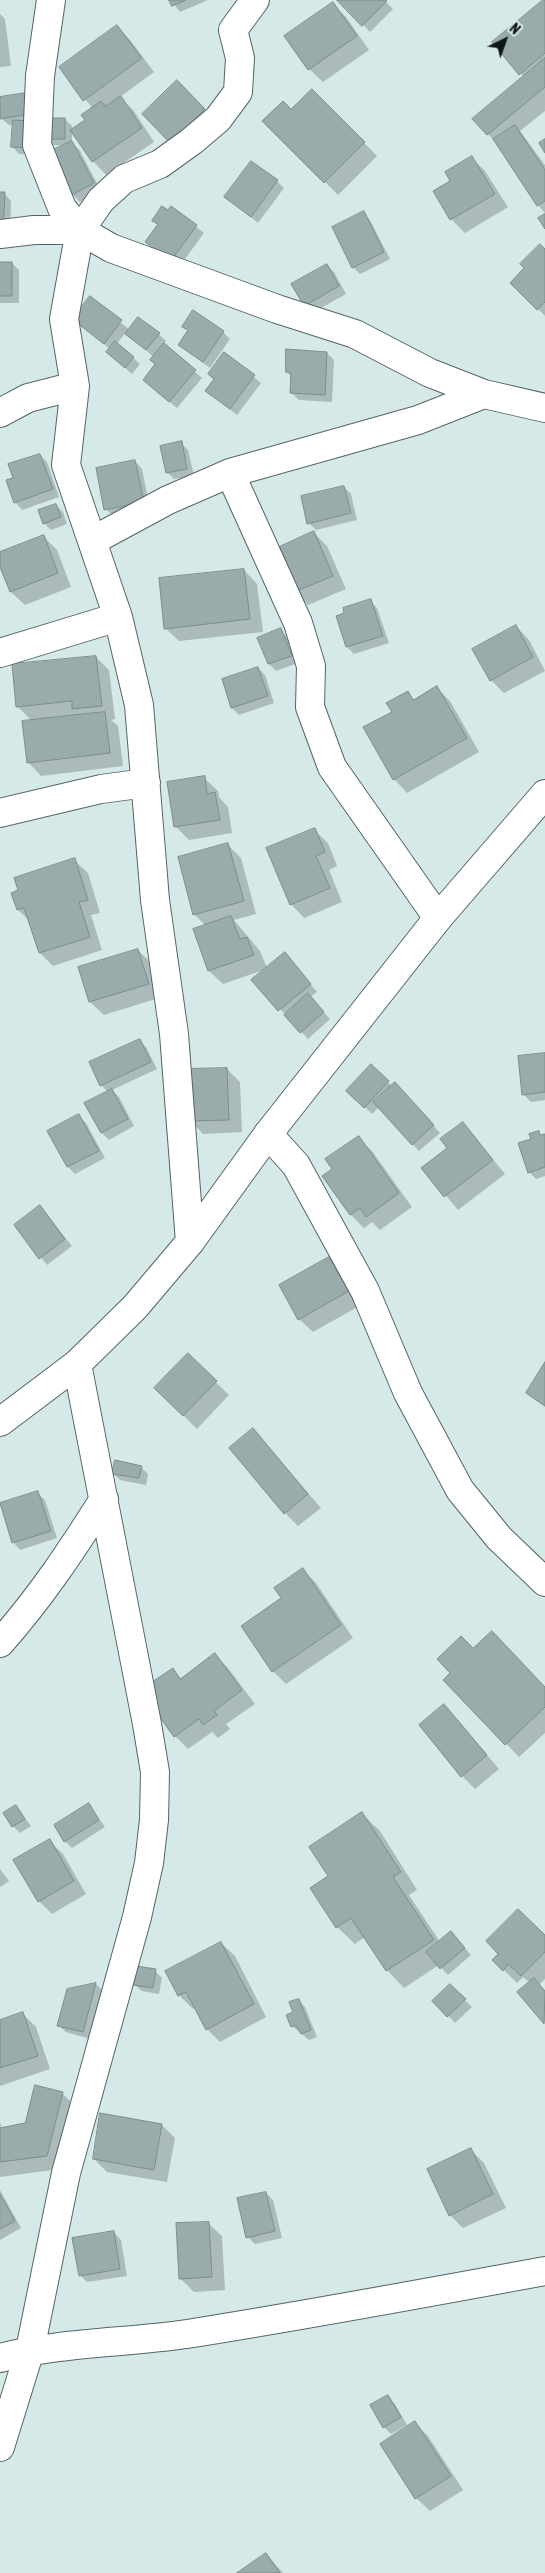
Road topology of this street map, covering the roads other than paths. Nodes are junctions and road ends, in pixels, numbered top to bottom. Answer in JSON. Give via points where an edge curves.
{"nodes":[{"id":1,"x":51,"y":0,"type":"edge"},
{"id":2,"x":255,"y":0,"type":"edge"},
{"id":3,"x":80,"y":230,"type":"junction"},
{"id":4,"x":0,"y":234,"type":"edge"},
{"id":5,"x":75,"y":386,"type":"junction"},
{"id":6,"x":484,"y":394,"type":"junction"},
{"id":7,"x":545,"y":408,"type":"edge"},
{"id":8,"x":0,"y":413,"type":"edge"},
{"id":9,"x":230,"y":472,"type":"junction"},
{"id":10,"x":92,"y":541,"type":"junction"},
{"id":11,"x":118,"y":617,"type":"junction"},
{"id":12,"x":0,"y":654,"type":"edge"},
{"id":13,"x":146,"y":783,"type":"junction"},
{"id":14,"x":545,"y":794,"type":"edge"},
{"id":15,"x":0,"y":814,"type":"edge"},
{"id":16,"x":438,"y":918,"type":"junction"},
{"id":17,"x":268,"y":1134,"type":"junction"},
{"id":18,"x":190,"y":1242,"type":"junction"},
{"id":19,"x":77,"y":1364,"type":"junction"},
{"id":20,"x":0,"y":1422,"type":"edge"},
{"id":21,"x":104,"y":1499,"type":"junction"},
{"id":22,"x":545,"y":1582,"type":"edge"},
{"id":23,"x":0,"y":1643,"type":"edge"},
{"id":24,"x":545,"y":2271,"type":"edge"},
{"id":25,"x":30,"y":2350,"type":"junction"},
{"id":26,"x":0,"y":2358,"type":"edge"},
{"id":27,"x":0,"y":2447,"type":"edge"}],
"edges":[{"from":1,"to":3,"type":"street","via":[[40,76],[36,145],[62,208]]},
{"from":2,"to":3,"type":"street","via":[[233,30],[240,58],[238,92],[218,119],[160,164],[124,179],[101,200]]},
{"from":3,"to":4,"type":"street"},
{"from":3,"to":5,"type":"street","via":[[64,319]]},
{"from":3,"to":6,"type":"street","via":[[111,248],[355,334],[430,373]]},
{"from":5,"to":8,"type":"street","via":[[28,398]]},
{"from":5,"to":10,"type":"street","via":[[66,465]]},
{"from":6,"to":7,"type":"street"},
{"from":6,"to":9,"type":"street","via":[[418,420]]},
{"from":9,"to":10,"type":"street","via":[[168,500]]},
{"from":9,"to":16,"type":"street","via":[[298,623],[311,666],[310,707],[332,767]]},
{"from":10,"to":11,"type":"street"},
{"from":11,"to":12,"type":"street"},
{"from":11,"to":13,"type":"street","via":[[139,705]]},
{"from":13,"to":15,"type":"street","via":[[101,789]]},
{"from":13,"to":18,"type":"street","via":[[155,900],[174,1034]]},
{"from":14,"to":16,"type":"street"},
{"from":16,"to":17,"type":"street"},
{"from":17,"to":18,"type":"street"},
{"from":17,"to":22,"type":"street","via":[[296,1165],[360,1283],[408,1393],[460,1490],[499,1538]]},
{"from":18,"to":19,"type":"street","via":[[135,1307]]},
{"from":19,"to":20,"type":"street"},
{"from":19,"to":21,"type":"street"},
{"from":21,"to":23,"type":"street","via":[[66,1560]]},
{"from":21,"to":25,"type":"street","via":[[155,1772],[154,1820],[137,1917],[66,2173]]},
{"from":24,"to":25,"type":"street","via":[[185,2334]]},
{"from":25,"to":26,"type":"street"},
{"from":25,"to":27,"type":"street"}]}
